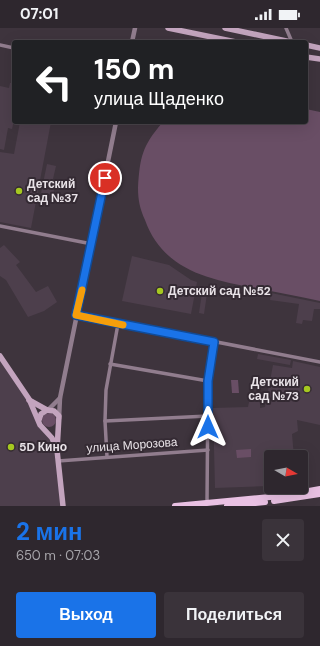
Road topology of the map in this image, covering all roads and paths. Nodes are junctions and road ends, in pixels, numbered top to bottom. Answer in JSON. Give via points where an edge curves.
{"nodes":[{"id":1,"x":135,"y":28,"type":"edge"},
{"id":2,"x":168,"y":28,"type":"edge"},
{"id":3,"x":225,"y":28,"type":"edge"},
{"id":4,"x":286,"y":28,"type":"edge"},
{"id":5,"x":132,"y":40,"type":"edge"},
{"id":6,"x":226,"y":40,"type":"edge"},
{"id":7,"x":282,"y":40,"type":"edge"},
{"id":8,"x":291,"y":40,"type":"edge"},
{"id":9,"x":0,"y":44,"type":"edge"},
{"id":10,"x":308,"y":45,"type":"edge"},
{"id":11,"x":319,"y":46,"type":"edge"},
{"id":12,"x":12,"y":47,"type":"edge"},
{"id":13,"x":308,"y":56,"type":"edge"},
{"id":14,"x":320,"y":59,"type":"edge"},
{"id":15,"x":116,"y":124,"type":"edge"},
{"id":16,"x":0,"y":226,"type":"edge"},
{"id":17,"x":92,"y":244,"type":"junction"},
{"id":18,"x":76,"y":315,"type":"junction"},
{"id":19,"x":118,"y":324,"type":"junction"},
{"id":20,"x":214,"y":342,"type":"junction"},
{"id":21,"x":0,"y":356,"type":"edge"},
{"id":22,"x":320,"y":362,"type":"edge"},
{"id":23,"x":110,"y":364,"type":"junction"},
{"id":24,"x":208,"y":381,"type":"junction"},
{"id":25,"x":60,"y":398,"type":"junction"},
{"id":26,"x":29,"y":399,"type":"junction"},
{"id":27,"x":48,"y":410,"type":"junction"},
{"id":28,"x":208,"y":416,"type":"junction"},
{"id":29,"x":39,"y":420,"type":"junction"},
{"id":30,"x":59,"y":421,"type":"junction"},
{"id":31,"x":105,"y":421,"type":"junction"},
{"id":32,"x":44,"y":428,"type":"junction"},
{"id":33,"x":57,"y":450,"type":"junction"},
{"id":34,"x":208,"y":450,"type":"junction"},
{"id":35,"x":107,"y":457,"type":"junction"},
{"id":36,"x":58,"y":461,"type":"junction"},
{"id":37,"x":320,"y":489,"type":"edge"},
{"id":38,"x":320,"y":494,"type":"edge"},
{"id":39,"x":208,"y":503,"type":"junction"},
{"id":40,"x":63,"y":506,"type":"edge"},
{"id":41,"x":174,"y":506,"type":"edge"},
{"id":42,"x":227,"y":506,"type":"edge"}],
"edges":[{"from":1,"to":5,"type":"street"},
{"from":2,"to":6,"type":"main road"},
{"from":3,"to":7,"type":"main road"},
{"from":4,"to":8,"type":"street"},
{"from":9,"to":12,"type":"street"},
{"from":10,"to":11,"type":"main road"},
{"from":13,"to":14,"type":"main road"},
{"from":15,"to":17,"type":"street"},
{"from":16,"to":17,"type":"street"},
{"from":17,"to":18,"type":"street"},
{"from":18,"to":19,"type":"street"},
{"from":18,"to":25,"type":"street"},
{"from":19,"to":20,"type":"street"},
{"from":19,"to":23,"type":"street"},
{"from":20,"to":22,"type":"street"},
{"from":20,"to":24,"type":"street"},
{"from":21,"to":26,"type":"main road"},
{"from":23,"to":24,"type":"street"},
{"from":23,"to":31,"type":"street"},
{"from":24,"to":28,"type":"street"},
{"from":25,"to":27,"type":"street"},
{"from":25,"to":30,"type":"street"},
{"from":26,"to":27,"type":"main road"},
{"from":26,"to":29,"type":"main road"},
{"from":27,"to":29,"type":"main road","via":[[41,414]]},
{"from":27,"to":30,"type":"main road","via":[[56,412]]},
{"from":28,"to":31,"type":"street"},
{"from":28,"to":34,"type":"street"},
{"from":29,"to":32,"type":"main road"},
{"from":30,"to":32,"type":"main road","via":[[53,429]]},
{"from":30,"to":33,"type":"main road"},
{"from":31,"to":35,"type":"street"},
{"from":32,"to":33,"type":"main road"},
{"from":33,"to":36,"type":"main road"},
{"from":34,"to":35,"type":"street","name":"улица Морозова"},
{"from":34,"to":39,"type":"street"},
{"from":35,"to":36,"type":"street","name":"улица Морозова"},
{"from":36,"to":40,"type":"main road"},
{"from":37,"to":39,"type":"main road","via":[[281,496]]},
{"from":38,"to":42,"type":"main road"},
{"from":39,"to":41,"type":"main road"}]}
